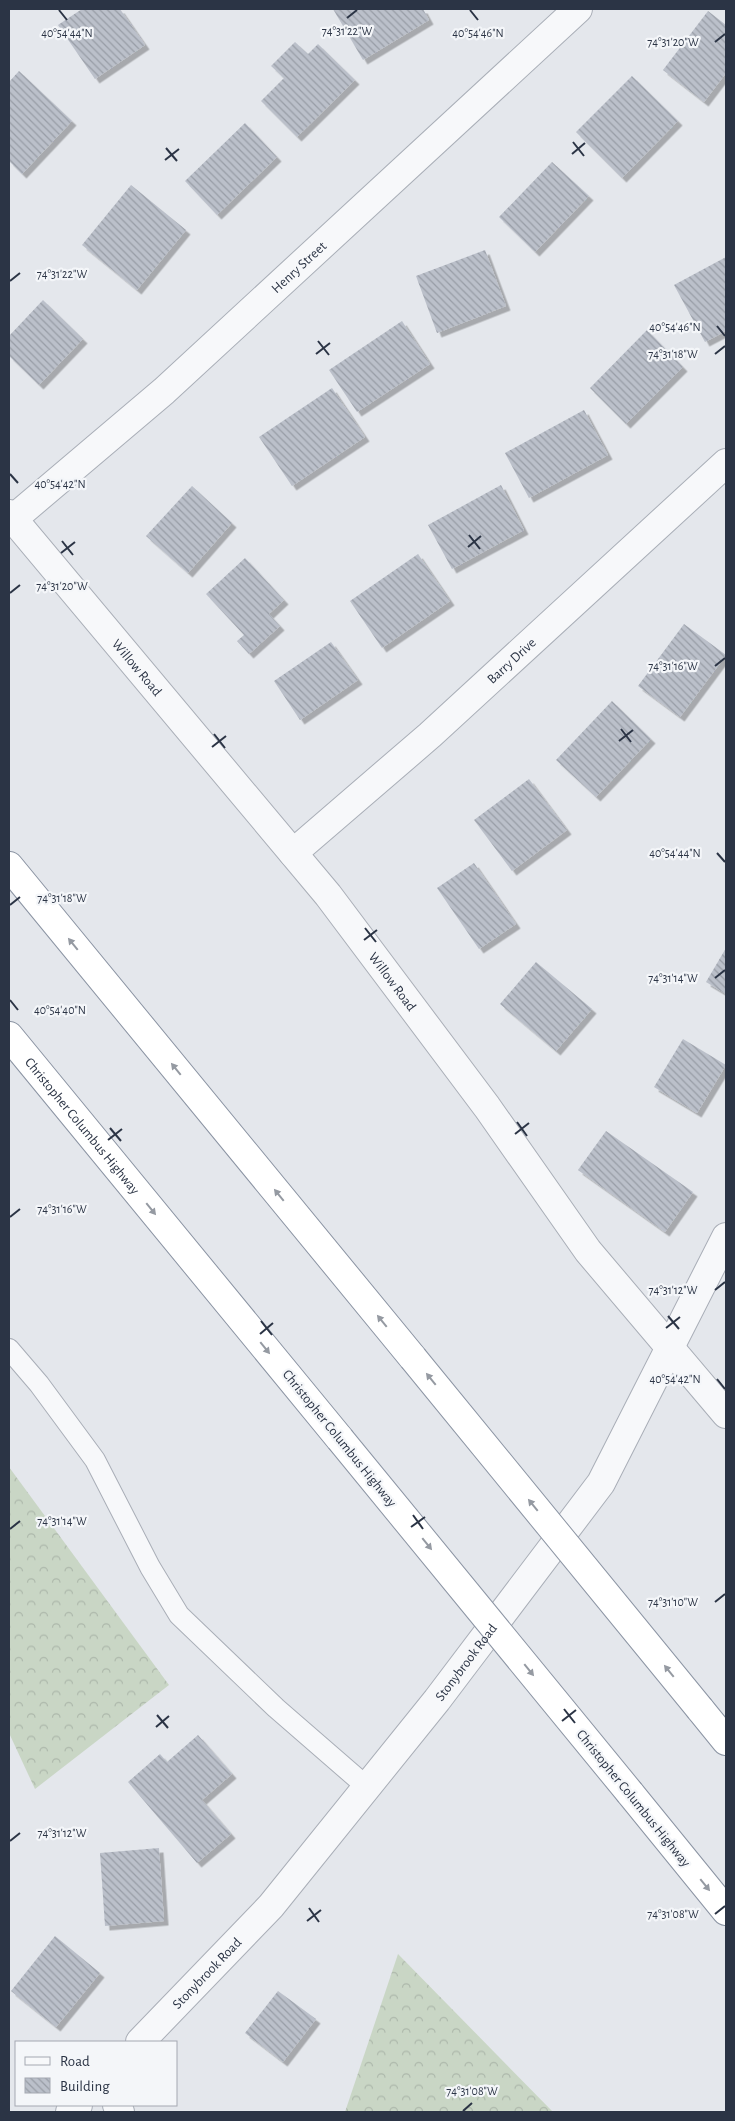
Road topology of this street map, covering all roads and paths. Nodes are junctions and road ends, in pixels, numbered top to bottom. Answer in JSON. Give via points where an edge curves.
{"nodes":[{"id":1,"x":578,"y":9,"type":"edge"},
{"id":2,"x":726,"y":463,"type":"edge"},
{"id":3,"x":11,"y":516,"type":"edge"},
{"id":4,"x":292,"y":853,"type":"junction"},
{"id":5,"x":9,"y":866,"type":"edge"},
{"id":6,"x":9,"y":1036,"type":"edge"},
{"id":7,"x":726,"y":1236,"type":"edge"},
{"id":8,"x":671,"y":1348,"type":"junction"},
{"id":9,"x":9,"y":1349,"type":"edge"},
{"id":10,"x":726,"y":1414,"type":"edge"},
{"id":11,"x":726,"y":1741,"type":"edge"},
{"id":12,"x":367,"y":1787,"type":"junction"},
{"id":13,"x":726,"y":1912,"type":"edge"},
{"id":14,"x":141,"y":2041,"type":"edge"}],
"edges":[{"from":1,"to":3,"type":"street","name":"Henry Street","via":[[164,392]]},
{"from":2,"to":4,"type":"street","name":"Barry Drive","via":[[430,735]]},
{"from":3,"to":4,"type":"street","name":"Willow Road"},
{"from":4,"to":8,"type":"street","name":"Willow Road","via":[[328,895],[488,1107],[588,1251]]},
{"from":11,"to":5,"type":"highway","one_way":true,"bridge":true},
{"from":6,"to":13,"type":"highway","name":"Christopher Columbus Highway","one_way":true,"bridge":true},
{"from":7,"to":8,"type":"street","name":"Stonybrook Road"},
{"from":8,"to":10,"type":"street","name":"Willow Road"},
{"from":8,"to":12,"type":"street","name":"Stonybrook Road","via":[[601,1483]]},
{"from":9,"to":12,"type":"lane","via":[[39,1384],[94,1460],[179,1615],[276,1708]]},
{"from":12,"to":14,"type":"street","name":"Stonybrook Road","via":[[271,1906]]}]}
